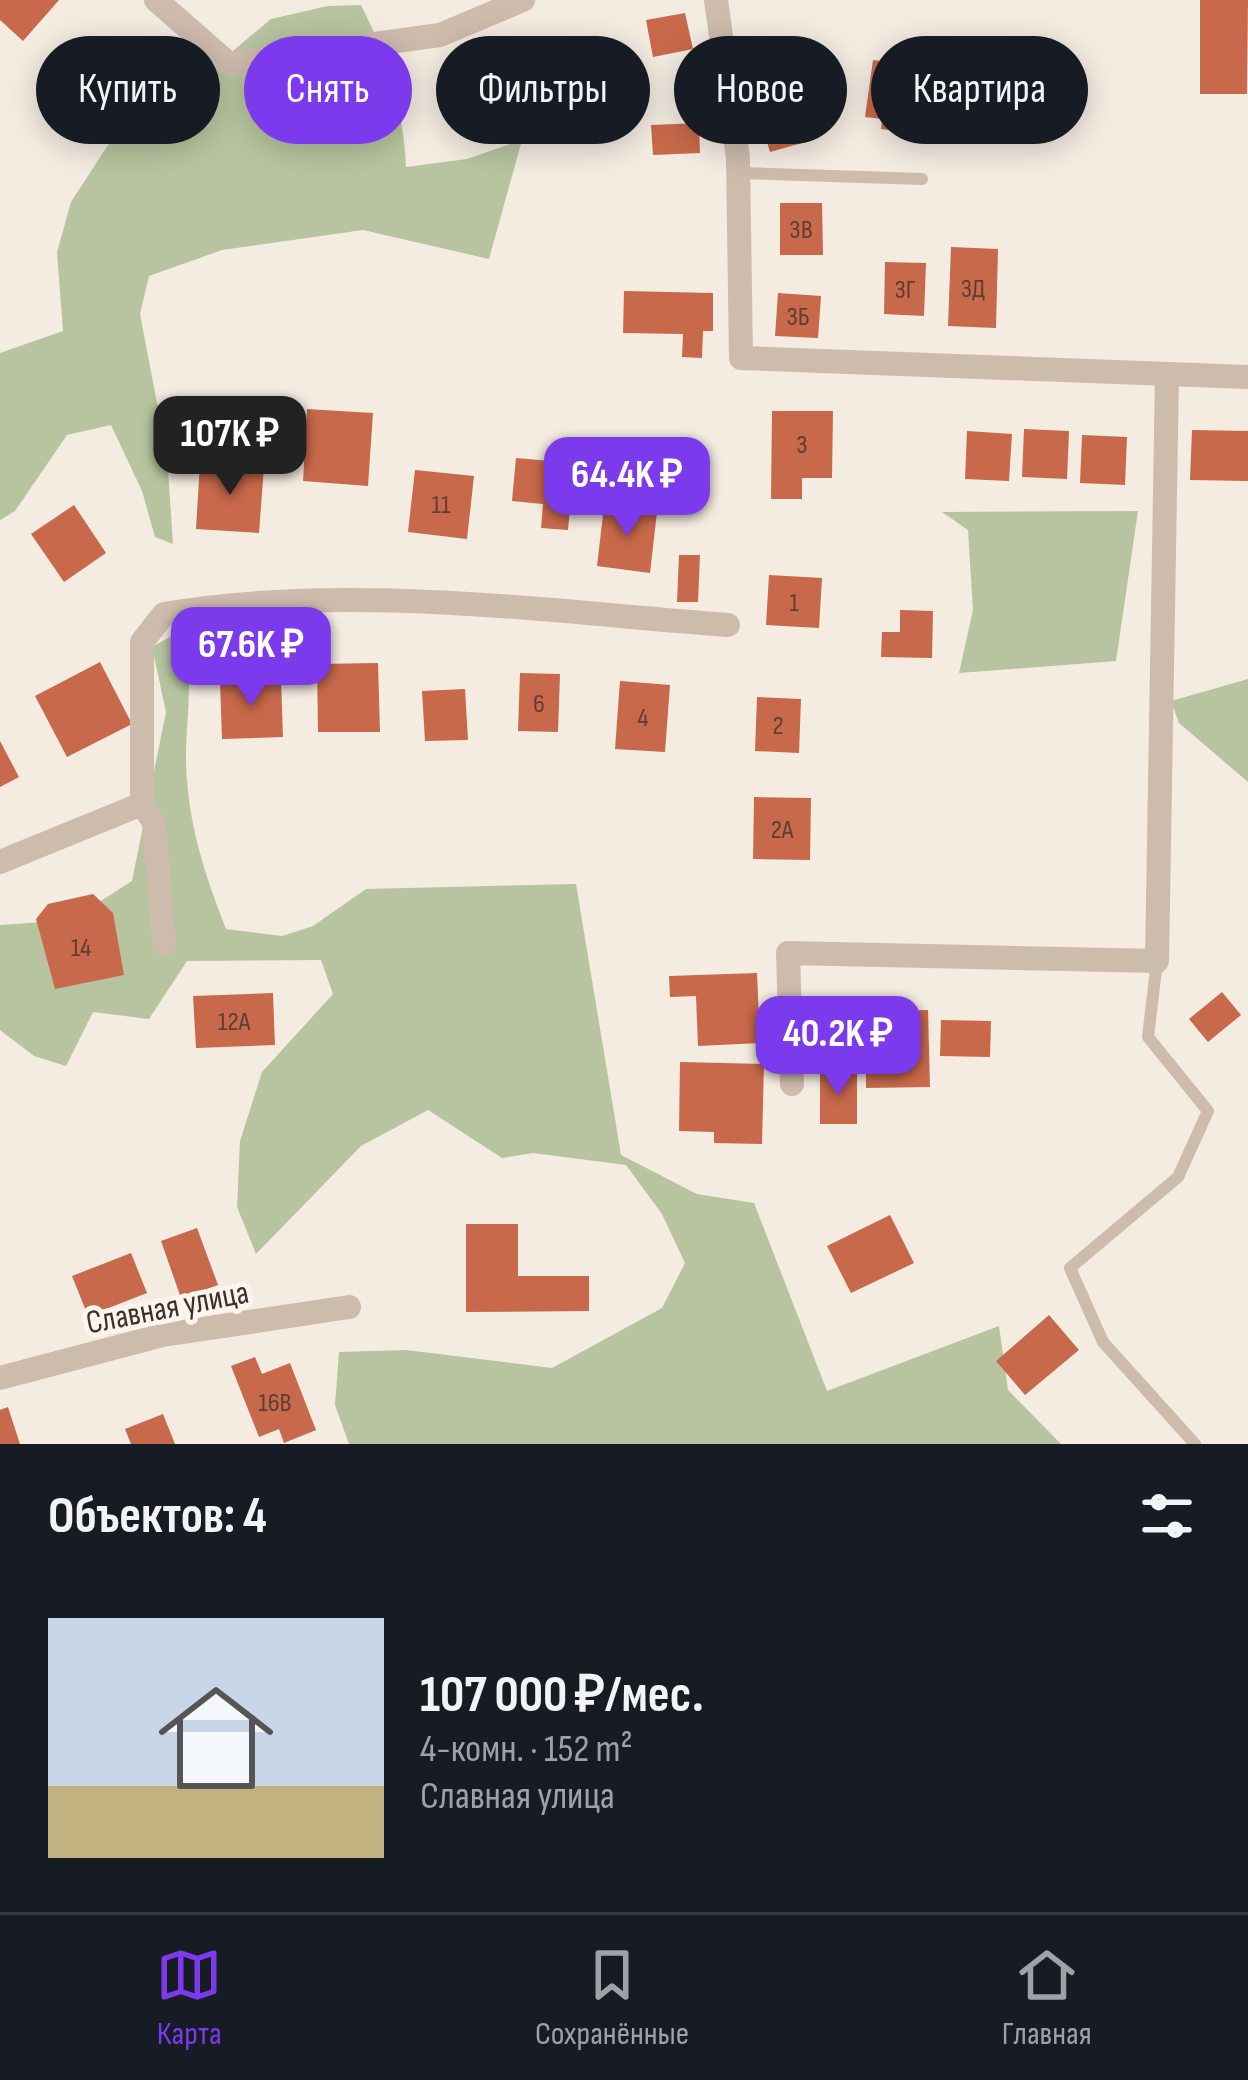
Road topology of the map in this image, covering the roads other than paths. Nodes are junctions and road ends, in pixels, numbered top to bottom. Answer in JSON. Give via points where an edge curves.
{"nodes":[{"id":1,"x":156,"y":0,"type":"edge"},
{"id":2,"x":523,"y":0,"type":"edge"},
{"id":3,"x":716,"y":0,"type":"edge"},
{"id":4,"x":738,"y":173,"type":"junction"},
{"id":5,"x":922,"y":179,"type":"dead end"},
{"id":6,"x":1167,"y":375,"type":"junction"},
{"id":7,"x":1248,"y":377,"type":"edge"},
{"id":8,"x":728,"y":625,"type":"dead end"},
{"id":9,"x":142,"y":804,"type":"junction"},
{"id":10,"x":0,"y":862,"type":"edge"},
{"id":11,"x":164,"y":944,"type":"dead end"},
{"id":12,"x":1157,"y":961,"type":"junction"},
{"id":13,"x":792,"y":1084,"type":"dead end"},
{"id":14,"x":350,"y":1307,"type":"dead end"},
{"id":15,"x":0,"y":1378,"type":"edge"},
{"id":16,"x":1195,"y":1444,"type":"edge"}],
"edges":[{"from":1,"to":2,"type":"street","via":[[229,64],[440,35]]},
{"from":3,"to":4,"type":"street"},
{"from":4,"to":5,"type":"lane"},
{"from":4,"to":6,"type":"street","via":[[741,358]]},
{"from":6,"to":7,"type":"street"},
{"from":6,"to":12,"type":"street"},
{"from":8,"to":9,"type":"street","via":[[403,601],[212,605],[164,614],[142,642]]},
{"from":9,"to":10,"type":"street"},
{"from":9,"to":11,"type":"street","via":[[154,822]]},
{"from":12,"to":13,"type":"street","via":[[788,953]]},
{"from":12,"to":16,"type":"lane","via":[[1148,1037],[1208,1111],[1178,1177],[1070,1268],[1103,1342]]},
{"from":14,"to":15,"type":"street","name":"Славная улица","via":[[163,1335]]}]}
